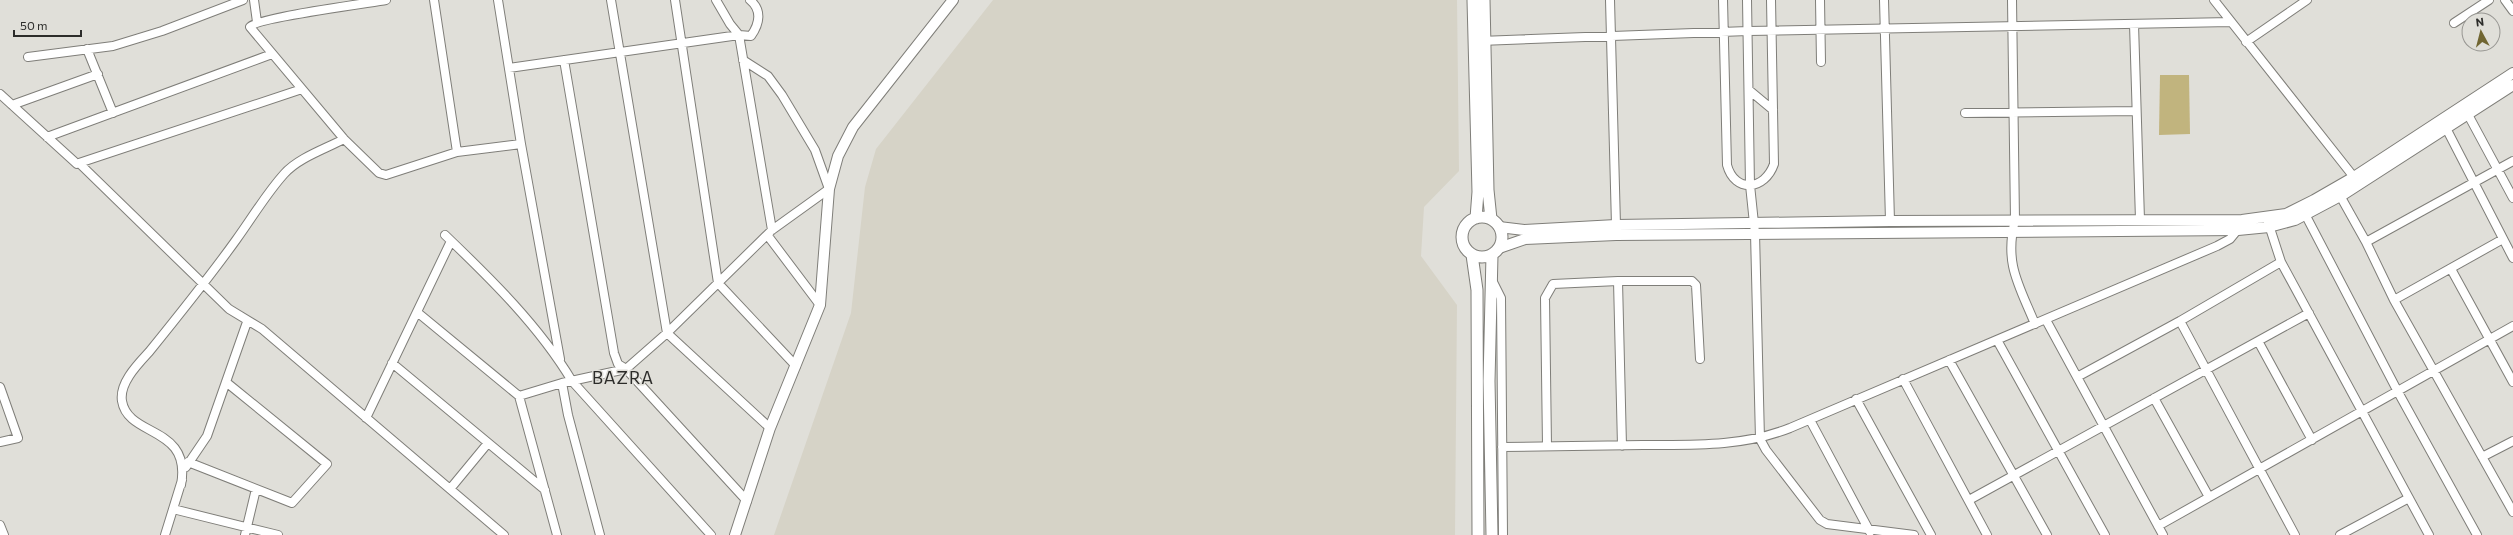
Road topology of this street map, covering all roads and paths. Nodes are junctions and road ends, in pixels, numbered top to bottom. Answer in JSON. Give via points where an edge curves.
{"nodes":[{"id":1,"x":243,"y":0,"type":"edge"},
{"id":2,"x":254,"y":0,"type":"edge"},
{"id":3,"x":386,"y":0,"type":"edge"},
{"id":4,"x":434,"y":0,"type":"edge"},
{"id":5,"x":498,"y":0,"type":"edge"},
{"id":6,"x":611,"y":0,"type":"edge"},
{"id":7,"x":674,"y":0,"type":"edge"},
{"id":8,"x":716,"y":0,"type":"edge"},
{"id":9,"x":750,"y":0,"type":"edge"},
{"id":10,"x":952,"y":0,"type":"edge"},
{"id":11,"x":1473,"y":0,"type":"edge"},
{"id":12,"x":1484,"y":0,"type":"edge"},
{"id":13,"x":1610,"y":0,"type":"edge"},
{"id":14,"x":1723,"y":0,"type":"edge"},
{"id":15,"x":1747,"y":0,"type":"edge"},
{"id":16,"x":1771,"y":0,"type":"edge"},
{"id":17,"x":1820,"y":0,"type":"edge"},
{"id":18,"x":1884,"y":0,"type":"edge"},
{"id":19,"x":2012,"y":0,"type":"edge"},
{"id":20,"x":2214,"y":0,"type":"edge"},
{"id":21,"x":2307,"y":0,"type":"edge"},
{"id":22,"x":2489,"y":0,"type":"edge"},
{"id":23,"x":2505,"y":0,"type":"edge"},
{"id":24,"x":2513,"y":11,"type":"edge"},
{"id":25,"x":257,"y":22,"type":"junction"},
{"id":26,"x":2231,"y":22,"type":"junction"},
{"id":27,"x":2454,"y":23,"type":"dead end"},
{"id":28,"x":2134,"y":24,"type":"junction"},
{"id":29,"x":2013,"y":27,"type":"junction"},
{"id":30,"x":1884,"y":29,"type":"junction"},
{"id":31,"x":1820,"y":30,"type":"junction"},
{"id":32,"x":1748,"y":31,"type":"junction"},
{"id":33,"x":1771,"y":31,"type":"junction"},
{"id":34,"x":1724,"y":32,"type":"junction"},
{"id":35,"x":739,"y":35,"type":"junction"},
{"id":36,"x":1611,"y":37,"type":"junction"},
{"id":37,"x":1473,"y":41,"type":"junction"},
{"id":38,"x":1485,"y":41,"type":"junction"},
{"id":39,"x":2246,"y":42,"type":"junction"},
{"id":40,"x":681,"y":44,"type":"junction"},
{"id":41,"x":87,"y":49,"type":"junction"},
{"id":42,"x":618,"y":53,"type":"junction"},
{"id":43,"x":272,"y":54,"type":"junction"},
{"id":44,"x":28,"y":57,"type":"dead end"},
{"id":45,"x":564,"y":60,"type":"junction"},
{"id":46,"x":744,"y":60,"type":"junction"},
{"id":47,"x":1821,"y":62,"type":"dead end"},
{"id":48,"x":509,"y":68,"type":"junction"},
{"id":49,"x":2513,"y":73,"type":"edge"},
{"id":50,"x":98,"y":74,"type":"junction"},
{"id":51,"x":2513,"y":86,"type":"edge"},
{"id":52,"x":302,"y":89,"type":"junction"},
{"id":53,"x":1749,"y":90,"type":"junction"},
{"id":54,"x":0,"y":94,"type":"edge"},
{"id":55,"x":12,"y":105,"type":"junction"},
{"id":56,"x":2463,"y":105,"type":"junction"},
{"id":57,"x":1773,"y":110,"type":"junction"},
{"id":58,"x":2136,"y":111,"type":"junction"},
{"id":59,"x":113,"y":113,"type":"junction"},
{"id":60,"x":1965,"y":113,"type":"dead end"},
{"id":61,"x":2013,"y":113,"type":"junction"},
{"id":62,"x":2468,"y":114,"type":"junction"},
{"id":63,"x":2446,"y":128,"type":"junction"},
{"id":64,"x":47,"y":137,"type":"junction"},
{"id":65,"x":344,"y":139,"type":"junction"},
{"id":66,"x":521,"y":144,"type":"junction"},
{"id":67,"x":457,"y":152,"type":"junction"},
{"id":68,"x":2513,"y":161,"type":"edge"},
{"id":69,"x":79,"y":163,"type":"junction"},
{"id":70,"x":2498,"y":170,"type":"junction"},
{"id":71,"x":2357,"y":180,"type":"junction"},
{"id":72,"x":2476,"y":182,"type":"junction"},
{"id":73,"x":1750,"y":186,"type":"junction"},
{"id":74,"x":829,"y":189,"type":"junction"},
{"id":75,"x":2338,"y":192,"type":"junction"},
{"id":76,"x":2513,"y":198,"type":"edge"},
{"id":77,"x":2305,"y":214,"type":"junction"},
{"id":78,"x":1476,"y":218,"type":"junction"},
{"id":79,"x":1491,"y":219,"type":"junction"},
{"id":80,"x":2015,"y":220,"type":"junction"},
{"id":81,"x":2140,"y":220,"type":"junction"},
{"id":82,"x":2242,"y":220,"type":"junction"},
{"id":83,"x":1890,"y":221,"type":"junction"},
{"id":84,"x":2268,"y":222,"type":"junction"},
{"id":85,"x":1616,"y":225,"type":"junction"},
{"id":86,"x":1499,"y":228,"type":"junction"},
{"id":87,"x":1755,"y":228,"type":"junction"},
{"id":88,"x":2238,"y":230,"type":"junction"},
{"id":89,"x":2012,"y":232,"type":"junction"},
{"id":90,"x":770,"y":233,"type":"junction"},
{"id":91,"x":445,"y":235,"type":"dead end"},
{"id":92,"x":2503,"y":239,"type":"junction"},
{"id":93,"x":451,"y":241,"type":"junction"},
{"id":94,"x":2366,"y":242,"type":"junction"},
{"id":95,"x":1496,"y":251,"type":"junction"},
{"id":96,"x":1472,"y":255,"type":"junction"},
{"id":97,"x":2513,"y":258,"type":"edge"},
{"id":98,"x":2281,"y":262,"type":"junction"},
{"id":99,"x":2451,"y":269,"type":"junction"},
{"id":100,"x":1490,"y":276,"type":"junction"},
{"id":101,"x":1618,"y":281,"type":"junction"},
{"id":102,"x":718,"y":283,"type":"junction"},
{"id":103,"x":204,"y":284,"type":"junction"},
{"id":104,"x":2394,"y":300,"type":"junction"},
{"id":105,"x":820,"y":304,"type":"junction"},
{"id":106,"x":417,"y":312,"type":"junction"},
{"id":107,"x":2309,"y":313,"type":"junction"},
{"id":108,"x":2046,"y":320,"type":"junction"},
{"id":109,"x":2180,"y":321,"type":"junction"},
{"id":110,"x":247,"y":322,"type":"junction"},
{"id":111,"x":2035,"y":324,"type":"junction"},
{"id":112,"x":2513,"y":326,"type":"edge"},
{"id":113,"x":667,"y":333,"type":"junction"},
{"id":114,"x":1997,"y":340,"type":"junction"},
{"id":115,"x":2490,"y":340,"type":"junction"},
{"id":116,"x":2258,"y":341,"type":"junction"},
{"id":117,"x":1700,"y":359,"type":"dead end"},
{"id":118,"x":560,"y":360,"type":"junction"},
{"id":119,"x":1949,"y":360,"type":"junction"},
{"id":120,"x":392,"y":363,"type":"junction"},
{"id":121,"x":796,"y":366,"type":"junction"},
{"id":122,"x":626,"y":369,"type":"junction"},
{"id":123,"x":2206,"y":370,"type":"junction"},
{"id":124,"x":2434,"y":371,"type":"junction"},
{"id":125,"x":2077,"y":377,"type":"junction"},
{"id":126,"x":1903,"y":379,"type":"junction"},
{"id":127,"x":572,"y":380,"type":"junction"},
{"id":128,"x":226,"y":382,"type":"junction"},
{"id":129,"x":2513,"y":382,"type":"edge"},
{"id":130,"x":562,"y":383,"type":"junction"},
{"id":131,"x":0,"y":387,"type":"edge"},
{"id":132,"x":2398,"y":392,"type":"junction"},
{"id":133,"x":519,"y":396,"type":"junction"},
{"id":134,"x":2154,"y":398,"type":"junction"},
{"id":135,"x":1856,"y":399,"type":"junction"},
{"id":136,"x":2362,"y":412,"type":"junction"},
{"id":137,"x":366,"y":418,"type":"junction"},
{"id":138,"x":1810,"y":420,"type":"junction"},
{"id":139,"x":2104,"y":426,"type":"junction"},
{"id":140,"x":770,"y":428,"type":"junction"},
{"id":141,"x":1760,"y":439,"type":"junction"},
{"id":142,"x":2312,"y":440,"type":"junction"},
{"id":143,"x":2513,"y":441,"type":"edge"},
{"id":144,"x":0,"y":442,"type":"edge"},
{"id":145,"x":488,"y":443,"type":"junction"},
{"id":146,"x":1547,"y":446,"type":"junction"},
{"id":147,"x":1622,"y":446,"type":"junction"},
{"id":148,"x":1502,"y":447,"type":"junction"},
{"id":149,"x":2058,"y":451,"type":"junction"},
{"id":150,"x":2482,"y":457,"type":"junction"},
{"id":151,"x":188,"y":462,"type":"junction"},
{"id":152,"x":2260,"y":469,"type":"junction"},
{"id":153,"x":2013,"y":475,"type":"junction"},
{"id":154,"x":181,"y":485,"type":"junction"},
{"id":155,"x":256,"y":489,"type":"junction"},
{"id":156,"x":450,"y":489,"type":"junction"},
{"id":157,"x":545,"y":490,"type":"junction"},
{"id":158,"x":2209,"y":497,"type":"junction"},
{"id":159,"x":2408,"y":498,"type":"junction"},
{"id":160,"x":1969,"y":500,"type":"junction"},
{"id":161,"x":747,"y":502,"type":"junction"},
{"id":162,"x":174,"y":509,"type":"junction"},
{"id":163,"x":2513,"y":512,"type":"edge"},
{"id":164,"x":0,"y":524,"type":"edge"},
{"id":165,"x":2158,"y":526,"type":"junction"},
{"id":166,"x":246,"y":531,"type":"edge"},
{"id":167,"x":1870,"y":532,"type":"edge"},
{"id":168,"x":4,"y":535,"type":"edge"},
{"id":169,"x":166,"y":535,"type":"edge"},
{"id":170,"x":278,"y":535,"type":"edge"},
{"id":171,"x":504,"y":535,"type":"edge"},
{"id":172,"x":557,"y":535,"type":"edge"},
{"id":173,"x":600,"y":535,"type":"edge"},
{"id":174,"x":710,"y":535,"type":"edge"},
{"id":175,"x":735,"y":535,"type":"edge"},
{"id":176,"x":1478,"y":535,"type":"edge"},
{"id":177,"x":1492,"y":535,"type":"edge"},
{"id":178,"x":1503,"y":535,"type":"edge"},
{"id":179,"x":1914,"y":535,"type":"edge"},
{"id":180,"x":1931,"y":535,"type":"edge"},
{"id":181,"x":1987,"y":535,"type":"edge"},
{"id":182,"x":2047,"y":535,"type":"edge"},
{"id":183,"x":2105,"y":535,"type":"edge"},
{"id":184,"x":2163,"y":535,"type":"edge"},
{"id":185,"x":2296,"y":535,"type":"edge"},
{"id":186,"x":2340,"y":535,"type":"edge"},
{"id":187,"x":2429,"y":535,"type":"edge"},
{"id":188,"x":2477,"y":535,"type":"edge"}],
"edges":[{"from":1,"to":41,"type":"street","via":[[162,31],[113,46]]},
{"from":2,"to":25,"type":"street"},
{"from":3,"to":25,"type":"street"},
{"from":4,"to":67,"type":"street"},
{"from":5,"to":48,"type":"street"},
{"from":6,"to":42,"type":"street"},
{"from":7,"to":40,"type":"street"},
{"from":8,"to":35,"type":"street"},
{"from":9,"to":35,"type":"street","via":[[757,6],[758,20],[751,36]]},
{"from":10,"to":74,"type":"street","via":[[853,127],[838,156]]},
{"from":11,"to":37,"type":"main road"},
{"from":12,"to":38,"type":"main road"},
{"from":13,"to":36,"type":"street"},
{"from":14,"to":34,"type":"street"},
{"from":15,"to":32,"type":"street"},
{"from":16,"to":33,"type":"street"},
{"from":17,"to":31,"type":"street"},
{"from":18,"to":30,"type":"street"},
{"from":19,"to":29,"type":"street"},
{"from":20,"to":26,"type":"street"},
{"from":21,"to":39,"type":"street"},
{"from":22,"to":27,"type":"street"},
{"from":23,"to":24,"type":"street"},
{"from":25,"to":43,"type":"street","via":[[250,27]]},
{"from":26,"to":28,"type":"street"},
{"from":26,"to":39,"type":"street"},
{"from":28,"to":29,"type":"street"},
{"from":28,"to":58,"type":"street"},
{"from":29,"to":30,"type":"street"},
{"from":29,"to":61,"type":"street"},
{"from":30,"to":31,"type":"street"},
{"from":30,"to":83,"type":"street"},
{"from":31,"to":33,"type":"street"},
{"from":31,"to":47,"type":"street"},
{"from":32,"to":33,"type":"street"},
{"from":32,"to":34,"type":"street"},
{"from":32,"to":53,"type":"street"},
{"from":33,"to":57,"type":"street"},
{"from":34,"to":36,"type":"street"},
{"from":34,"to":73,"type":"street","via":[[1727,165],[1729,172],[1739,183]]},
{"from":35,"to":40,"type":"street"},
{"from":35,"to":46,"type":"street"},
{"from":36,"to":38,"type":"street"},
{"from":36,"to":85,"type":"street"},
{"from":37,"to":38,"type":"street"},
{"from":37,"to":78,"type":"main road","via":[[1478,192]]},
{"from":38,"to":79,"type":"main road","via":[[1488,190]]},
{"from":39,"to":71,"type":"street"},
{"from":40,"to":42,"type":"street"},
{"from":40,"to":102,"type":"street"},
{"from":41,"to":44,"type":"street"},
{"from":41,"to":50,"type":"street"},
{"from":42,"to":45,"type":"street"},
{"from":42,"to":113,"type":"street"},
{"from":43,"to":52,"type":"street"},
{"from":43,"to":59,"type":"street"},
{"from":45,"to":48,"type":"street"},
{"from":45,"to":122,"type":"street","via":[[614,353],[618,364]]},
{"from":46,"to":74,"type":"street","via":[[768,76],[782,95],[814,150]]},
{"from":46,"to":90,"type":"street"},
{"from":48,"to":66,"type":"street"},
{"from":49,"to":56,"type":"street"},
{"from":50,"to":55,"type":"street"},
{"from":50,"to":59,"type":"street"},
{"from":51,"to":62,"type":"street"},
{"from":52,"to":65,"type":"street"},
{"from":52,"to":69,"type":"street"},
{"from":53,"to":57,"type":"street"},
{"from":53,"to":73,"type":"street"},
{"from":54,"to":55,"type":"street"},
{"from":55,"to":64,"type":"street"},
{"from":56,"to":62,"type":"street"},
{"from":56,"to":71,"type":"street"},
{"from":57,"to":73,"type":"street","via":[[1774,164],[1766,179]]},
{"from":58,"to":61,"type":"street"},
{"from":58,"to":81,"type":"street"},
{"from":59,"to":64,"type":"street"},
{"from":60,"to":61,"type":"street"},
{"from":61,"to":80,"type":"street"},
{"from":62,"to":63,"type":"street"},
{"from":62,"to":70,"type":"street"},
{"from":63,"to":71,"type":"street"},
{"from":63,"to":72,"type":"street"},
{"from":64,"to":69,"type":"street","via":[[76,164]]},
{"from":65,"to":67,"type":"street","via":[[379,173],[386,176]]},
{"from":65,"to":103,"type":"street","via":[[284,173]]},
{"from":66,"to":67,"type":"street"},
{"from":66,"to":118,"type":"street"},
{"from":68,"to":70,"type":"street"},
{"from":69,"to":103,"type":"street"},
{"from":70,"to":72,"type":"street"},
{"from":70,"to":76,"type":"street"},
{"from":71,"to":75,"type":"street"},
{"from":72,"to":92,"type":"street"},
{"from":72,"to":94,"type":"street"},
{"from":73,"to":87,"type":"street"},
{"from":74,"to":90,"type":"street"},
{"from":74,"to":105,"type":"street"},
{"from":75,"to":77,"type":"street"},
{"from":75,"to":84,"type":"street"},
{"from":75,"to":94,"type":"street"},
{"from":77,"to":84,"type":"street","via":[[2295,220]]},
{"from":77,"to":132,"type":"street"},
{"from":78,"to":79,"type":"main road"},
{"from":78,"to":96,"type":"main road","via":[[1467,224],[1462,234],[1463,245]]},
{"from":79,"to":86,"type":"main road"},
{"from":80,"to":81,"type":"street"},
{"from":80,"to":83,"type":"street"},
{"from":80,"to":89,"type":"street"},
{"from":81,"to":82,"type":"street"},
{"from":82,"to":84,"type":"street"},
{"from":82,"to":88,"type":"street"},
{"from":83,"to":87,"type":"street"},
{"from":84,"to":88,"type":"street"},
{"from":84,"to":98,"type":"street"},
{"from":85,"to":86,"type":"street","via":[[1524,230]]},
{"from":85,"to":87,"type":"street"},
{"from":86,"to":95,"type":"main road","via":[[1502,238]]},
{"from":87,"to":89,"type":"street"},
{"from":87,"to":95,"type":"street","via":[[1530,239]]},
{"from":87,"to":141,"type":"street"},
{"from":88,"to":89,"type":"street"},
{"from":88,"to":108,"type":"street","via":[[2230,239],[2217,246]]},
{"from":89,"to":111,"type":"street","via":[[2012,264]]},
{"from":90,"to":102,"type":"street"},
{"from":90,"to":105,"type":"street"},
{"from":91,"to":93,"type":"street"},
{"from":92,"to":97,"type":"street"},
{"from":92,"to":99,"type":"street"},
{"from":93,"to":106,"type":"street"},
{"from":93,"to":118,"type":"street","via":[[493,282]]},
{"from":94,"to":104,"type":"street"},
{"from":95,"to":96,"type":"main road","via":[[1482,258]]},
{"from":95,"to":100,"type":"main road"},
{"from":96,"to":176,"type":"main road","via":[[1477,290]]},
{"from":98,"to":107,"type":"street"},
{"from":98,"to":109,"type":"street"},
{"from":99,"to":104,"type":"street"},
{"from":99,"to":115,"type":"street"},
{"from":100,"to":148,"type":"street","via":[[1502,298]]},
{"from":100,"to":177,"type":"main road"},
{"from":101,"to":117,"type":"street","via":[[1686,279],[1696,285]]},
{"from":101,"to":146,"type":"street","via":[[1553,284],[1548,289],[1545,298]]},
{"from":101,"to":147,"type":"street"},
{"from":102,"to":113,"type":"street"},
{"from":102,"to":121,"type":"street"},
{"from":103,"to":110,"type":"street","via":[[229,309]]},
{"from":103,"to":154,"type":"street","via":[[137,366],[122,390],[122,402],[129,413],[142,426],[163,436],[173,445],[184,468]]},
{"from":104,"to":124,"type":"street"},
{"from":105,"to":121,"type":"street"},
{"from":106,"to":120,"type":"street"},
{"from":106,"to":133,"type":"street"},
{"from":107,"to":116,"type":"street"},
{"from":107,"to":136,"type":"street"},
{"from":108,"to":111,"type":"street"},
{"from":108,"to":125,"type":"street"},
{"from":109,"to":123,"type":"street"},
{"from":109,"to":125,"type":"street"},
{"from":110,"to":128,"type":"street"},
{"from":110,"to":137,"type":"street","via":[[262,329]]},
{"from":111,"to":114,"type":"street"},
{"from":112,"to":115,"type":"street"},
{"from":113,"to":122,"type":"street"},
{"from":113,"to":140,"type":"street"},
{"from":114,"to":119,"type":"street"},
{"from":114,"to":149,"type":"street"},
{"from":115,"to":124,"type":"street"},
{"from":115,"to":129,"type":"street"},
{"from":116,"to":123,"type":"street"},
{"from":116,"to":142,"type":"street"},
{"from":118,"to":127,"type":"street"},
{"from":119,"to":126,"type":"street"},
{"from":119,"to":153,"type":"street"},
{"from":120,"to":137,"type":"street"},
{"from":120,"to":145,"type":"street"},
{"from":121,"to":140,"type":"street"},
{"from":122,"to":127,"type":"street"},
{"from":122,"to":161,"type":"street"},
{"from":123,"to":134,"type":"street"},
{"from":123,"to":152,"type":"street"},
{"from":124,"to":132,"type":"street"},
{"from":124,"to":150,"type":"street"},
{"from":125,"to":139,"type":"street"},
{"from":126,"to":135,"type":"street"},
{"from":126,"to":160,"type":"street"},
{"from":127,"to":130,"type":"street"},
{"from":127,"to":174,"type":"street"},
{"from":128,"to":151,"type":"street","via":[[207,436]]},
{"from":128,"to":155,"type":"street","via":[[327,464],[292,503]]},
{"from":130,"to":133,"type":"street"},
{"from":130,"to":173,"type":"street"},
{"from":131,"to":144,"type":"street","via":[[18,438]]},
{"from":132,"to":136,"type":"street"},
{"from":132,"to":188,"type":"street"},
{"from":133,"to":157,"type":"street"},
{"from":134,"to":139,"type":"street"},
{"from":134,"to":158,"type":"street"},
{"from":135,"to":138,"type":"street"},
{"from":135,"to":180,"type":"street"},
{"from":136,"to":142,"type":"street"},
{"from":136,"to":159,"type":"street"},
{"from":137,"to":156,"type":"street"},
{"from":138,"to":141,"type":"street"},
{"from":138,"to":167,"type":"street"},
{"from":139,"to":149,"type":"street"},
{"from":139,"to":165,"type":"street"},
{"from":140,"to":161,"type":"street"},
{"from":141,"to":147,"type":"street","via":[[1736,443]]},
{"from":141,"to":167,"type":"street","via":[[1820,520],[1827,524]]},
{"from":142,"to":152,"type":"street"},
{"from":143,"to":150,"type":"street"},
{"from":145,"to":156,"type":"street"},
{"from":145,"to":157,"type":"street"},
{"from":146,"to":147,"type":"street"},
{"from":146,"to":148,"type":"street"},
{"from":148,"to":178,"type":"street"},
{"from":149,"to":153,"type":"street"},
{"from":149,"to":183,"type":"street"},
{"from":150,"to":163,"type":"street"},
{"from":151,"to":154,"type":"street"},
{"from":151,"to":155,"type":"street"},
{"from":152,"to":158,"type":"street"},
{"from":152,"to":185,"type":"street"},
{"from":153,"to":160,"type":"street"},
{"from":153,"to":182,"type":"street"},
{"from":154,"to":162,"type":"street"},
{"from":155,"to":166,"type":"street"},
{"from":156,"to":171,"type":"street"},
{"from":157,"to":172,"type":"street"},
{"from":158,"to":165,"type":"street"},
{"from":159,"to":186,"type":"street"},
{"from":159,"to":187,"type":"street"},
{"from":160,"to":181,"type":"street"},
{"from":161,"to":175,"type":"street"},
{"from":162,"to":166,"type":"street"},
{"from":162,"to":169,"type":"street"},
{"from":164,"to":168,"type":"street"},
{"from":165,"to":184,"type":"street"},
{"from":166,"to":170,"type":"street"},
{"from":167,"to":179,"type":"street"}]}
